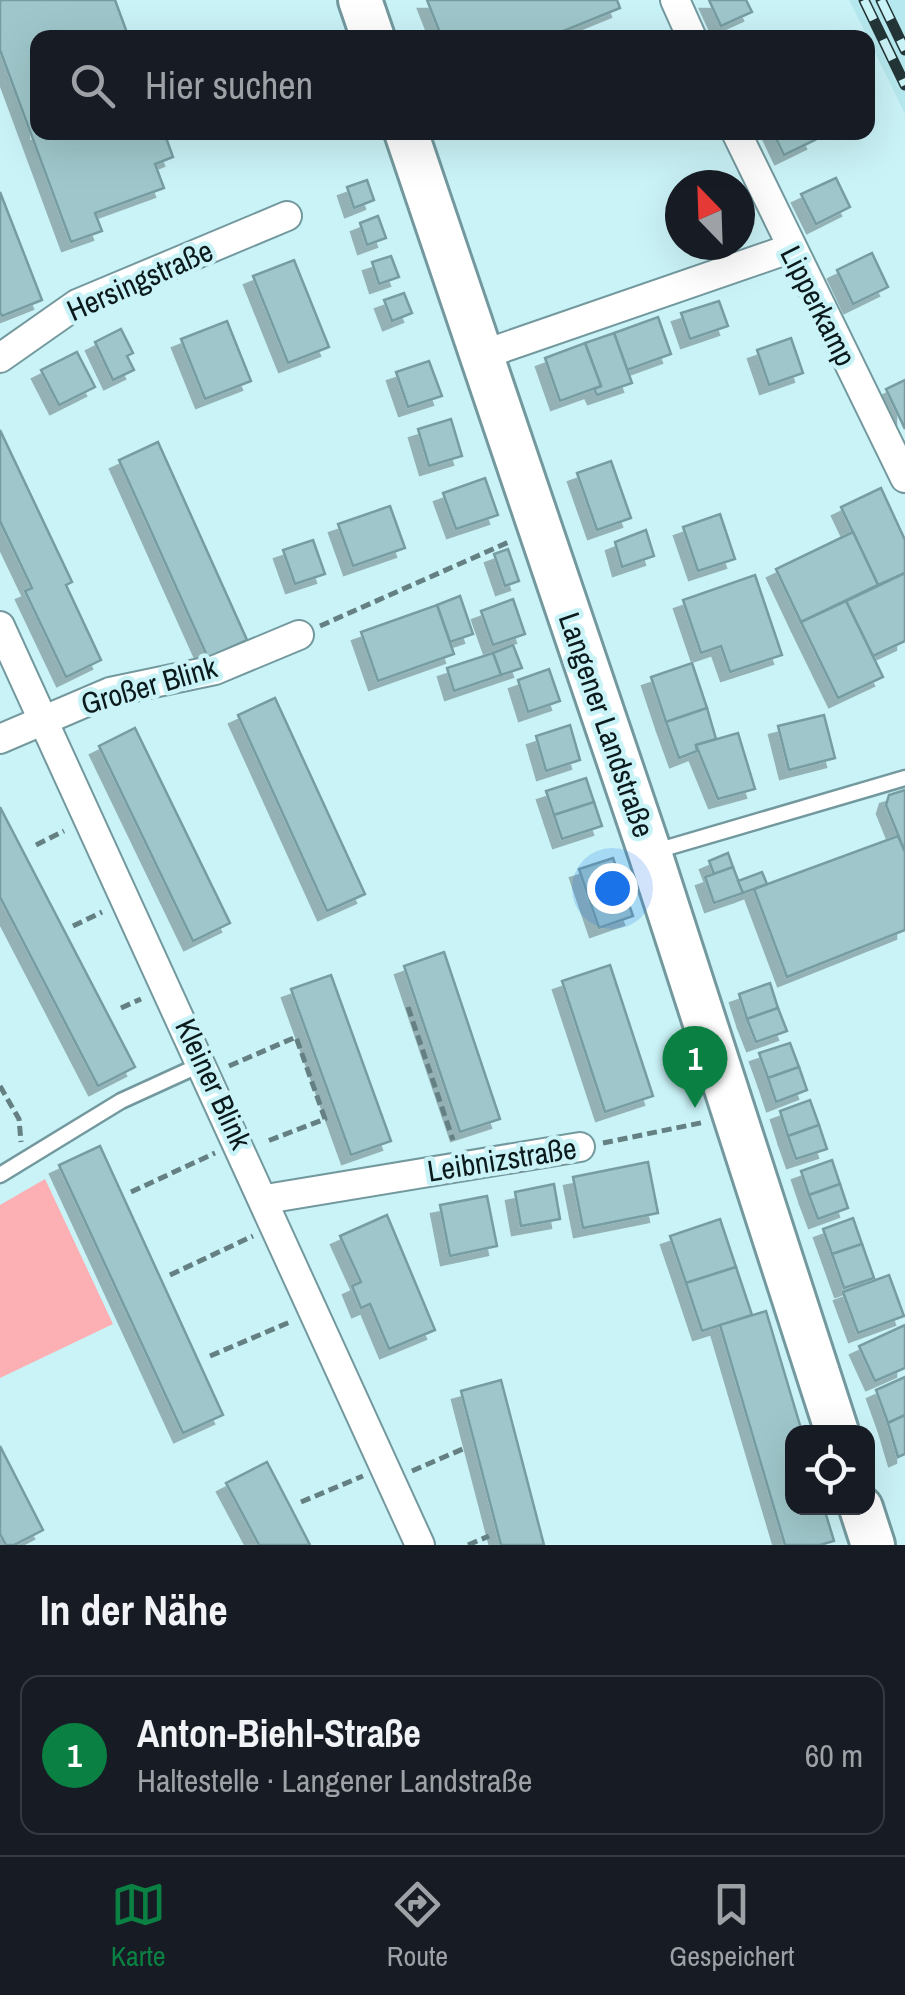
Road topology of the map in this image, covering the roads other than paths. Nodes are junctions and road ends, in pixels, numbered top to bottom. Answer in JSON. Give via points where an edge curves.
{"nodes":[{"id":1,"x":360,"y":0,"type":"edge"},
{"id":2,"x":674,"y":0,"type":"edge"},
{"id":3,"x":371,"y":30,"type":"edge"},
{"id":4,"x":688,"y":30,"type":"edge"},
{"id":5,"x":409,"y":140,"type":"edge"},
{"id":6,"x":740,"y":140,"type":"edge"},
{"id":7,"x":287,"y":216,"type":"dead end"},
{"id":8,"x":789,"y":249,"type":"junction"},
{"id":9,"x":482,"y":356,"type":"junction"},
{"id":10,"x":0,"y":358,"type":"edge"},
{"id":11,"x":905,"y":478,"type":"edge"},
{"id":12,"x":0,"y":626,"type":"edge"},
{"id":13,"x":299,"y":635,"type":"road end"},
{"id":14,"x":46,"y":718,"type":"junction"},
{"id":15,"x":0,"y":739,"type":"edge"},
{"id":16,"x":905,"y":778,"type":"edge"},
{"id":17,"x":650,"y":852,"type":"junction"},
{"id":18,"x":206,"y":1070,"type":"junction"},
{"id":19,"x":580,"y":1147,"type":"road end"},
{"id":20,"x":0,"y":1175,"type":"edge"},
{"id":21,"x":271,"y":1211,"type":"junction"},
{"id":22,"x":835,"y":1425,"type":"edge"},
{"id":23,"x":863,"y":1515,"type":"edge"},
{"id":24,"x":420,"y":1545,"type":"edge"},
{"id":25,"x":872,"y":1545,"type":"edge"}],
"edges":[{"from":1,"to":3,"type":"main road"},
{"from":2,"to":4,"type":"street"},
{"from":5,"to":9,"type":"main road","name":"Langener Landstraße"},
{"from":6,"to":8,"type":"street","name":"Lipperkamp"},
{"from":7,"to":10,"type":"street","name":"Hersingstraße","via":[[77,304]]},
{"from":8,"to":9,"type":"street"},
{"from":8,"to":11,"type":"street","name":"Lipperkamp"},
{"from":9,"to":17,"type":"main road","name":"Langener Landstraße"},
{"from":12,"to":14,"type":"street","name":"Kleiner Blink"},
{"from":13,"to":14,"type":"street","name":"Großer Blink","via":[[215,670],[110,692]]},
{"from":14,"to":15,"type":"street","name":"Großer Blink"},
{"from":14,"to":18,"type":"street","name":"Kleiner Blink"},
{"from":16,"to":17,"type":"lane"},
{"from":17,"to":22,"type":"main road","name":"Langener Landstraße"},
{"from":18,"to":20,"type":"lane","via":[[121,1101]]},
{"from":18,"to":21,"type":"street","name":"Kleiner Blink"},
{"from":19,"to":21,"type":"street","name":"Leibnizstraße"},
{"from":21,"to":24,"type":"street","name":"Kleiner Blink"},
{"from":23,"to":25,"type":"main road"}]}
